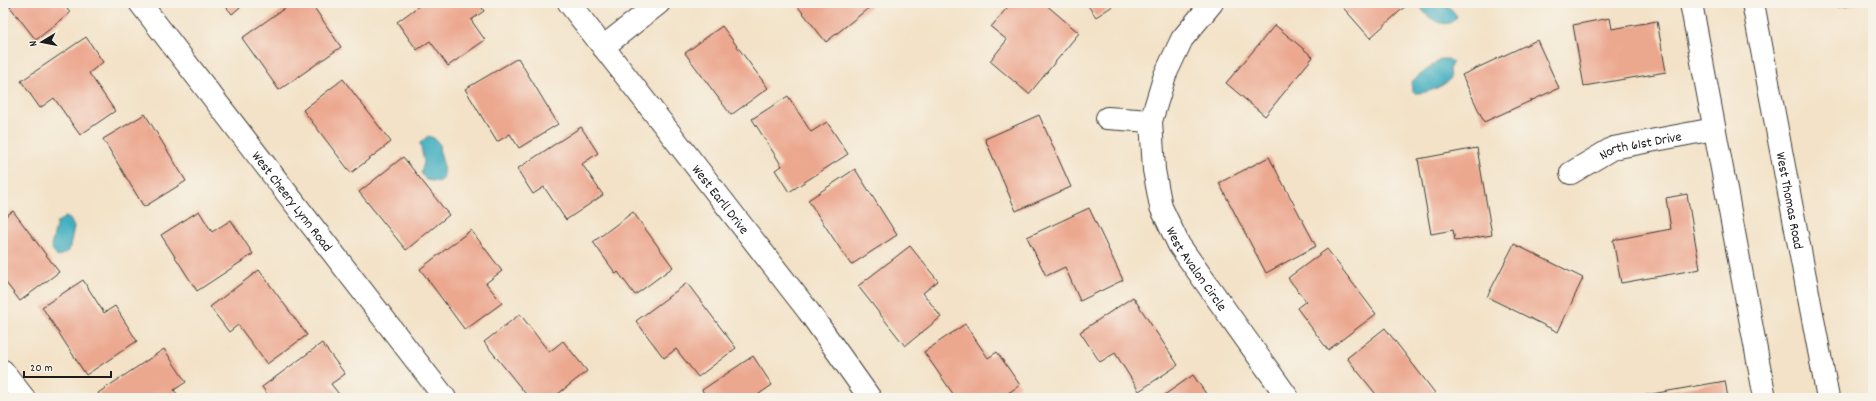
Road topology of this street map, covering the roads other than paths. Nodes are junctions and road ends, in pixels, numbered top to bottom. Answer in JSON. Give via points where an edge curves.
{"nodes":[{"id":1,"x":140,"y":3,"type":"edge"},
{"id":2,"x":569,"y":3,"type":"edge"},
{"id":3,"x":659,"y":3,"type":"edge"},
{"id":4,"x":1212,"y":3,"type":"edge"},
{"id":5,"x":1691,"y":3,"type":"edge"},
{"id":6,"x":1753,"y":3,"type":"edge"},
{"id":7,"x":603,"y":47,"type":"junction"},
{"id":8,"x":1107,"y":118,"type":"dead end"},
{"id":9,"x":1151,"y":121,"type":"junction"},
{"id":10,"x":1714,"y":129,"type":"junction"},
{"id":11,"x":1571,"y":173,"type":"dead end"},
{"id":12,"x":3,"y":371,"type":"edge"},
{"id":13,"x":24,"y":398,"type":"edge"},
{"id":14,"x":445,"y":398,"type":"edge"},
{"id":15,"x":870,"y":398,"type":"edge"},
{"id":16,"x":1288,"y":398,"type":"edge"},
{"id":17,"x":1765,"y":398,"type":"edge"},
{"id":18,"x":1828,"y":398,"type":"edge"}],
"edges":[{"from":1,"to":14,"type":"street","name":"West Cheery Lynn Road"},
{"from":2,"to":7,"type":"street","name":"West Earll Drive"},
{"from":3,"to":7,"type":"street"},
{"from":4,"to":9,"type":"street","name":"West Avalon Circle","via":[[1182,39],[1165,75]]},
{"from":5,"to":10,"type":"street"},
{"from":6,"to":18,"type":"street","name":"West Thomas Road"},
{"from":7,"to":15,"type":"street","name":"West Earll Drive","via":[[809,312]]},
{"from":8,"to":9,"type":"street"},
{"from":9,"to":16,"type":"street","name":"West Avalon Circle","via":[[1154,170],[1160,207],[1179,245]]},
{"from":10,"to":11,"type":"street","name":"North 61st Drive","via":[[1613,148]]},
{"from":10,"to":17,"type":"street"},
{"from":12,"to":13,"type":"street"}]}
